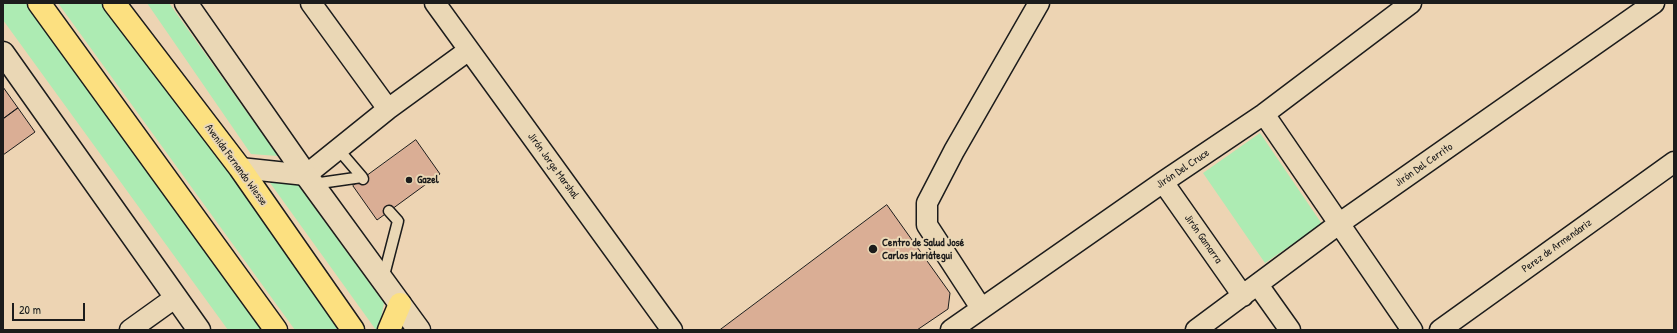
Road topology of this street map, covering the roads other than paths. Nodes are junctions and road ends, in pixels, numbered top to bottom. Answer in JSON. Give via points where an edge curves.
{"nodes":[{"id":1,"x":39,"y":3,"type":"edge"},
{"id":2,"x":114,"y":3,"type":"edge"},
{"id":3,"x":186,"y":3,"type":"edge"},
{"id":4,"x":312,"y":3,"type":"edge"},
{"id":5,"x":434,"y":3,"type":"edge"},
{"id":6,"x":1038,"y":3,"type":"edge"},
{"id":7,"x":1411,"y":3,"type":"edge"},
{"id":8,"x":1654,"y":3,"type":"edge"},
{"id":9,"x":469,"y":50,"type":"junction"},
{"id":10,"x":3,"y":54,"type":"edge"},
{"id":11,"x":388,"y":109,"type":"junction"},
{"id":12,"x":1264,"y":114,"type":"junction"},
{"id":13,"x":338,"y":149,"type":"junction"},
{"id":14,"x":1674,"y":162,"type":"edge"},
{"id":15,"x":240,"y":168,"type":"junction"},
{"id":16,"x":309,"y":179,"type":"junction"},
{"id":17,"x":1163,"y":182,"type":"junction"},
{"id":18,"x":389,"y":211,"type":"dead end"},
{"id":19,"x":1340,"y":223,"type":"junction"},
{"id":20,"x":383,"y":281,"type":"junction"},
{"id":21,"x":1251,"y":290,"type":"junction"},
{"id":22,"x":176,"y":297,"type":"junction"},
{"id":23,"x":400,"y":304,"type":"junction"},
{"id":24,"x":981,"y":308,"type":"junction"},
{"id":25,"x":193,"y":327,"type":"edge"},
{"id":26,"x":130,"y":330,"type":"edge"},
{"id":27,"x":276,"y":330,"type":"edge"},
{"id":28,"x":353,"y":330,"type":"edge"},
{"id":29,"x":389,"y":330,"type":"edge"},
{"id":30,"x":419,"y":330,"type":"edge"},
{"id":31,"x":672,"y":330,"type":"edge"},
{"id":32,"x":951,"y":330,"type":"edge"},
{"id":33,"x":1196,"y":330,"type":"edge"},
{"id":34,"x":1290,"y":330,"type":"edge"},
{"id":35,"x":1412,"y":330,"type":"edge"},
{"id":36,"x":1440,"y":330,"type":"edge"}],
"edges":[{"from":1,"to":27,"type":"main road"},
{"from":2,"to":15,"type":"main road","name":"Avenida Fernando Wiesse"},
{"from":3,"to":16,"type":"main road"},
{"from":4,"to":11,"type":"street"},
{"from":5,"to":9,"type":"street","name":"Jirón Jorge Marshal"},
{"from":6,"to":24,"type":"street","via":[[954,150],[927,203],[927,225]]},
{"from":7,"to":12,"type":"street","name":"Jirón Del Cruce"},
{"from":8,"to":19,"type":"street","name":"Jirón Del Cerrito"},
{"from":9,"to":11,"type":"street"},
{"from":9,"to":31,"type":"street","name":"Jirón Jorge Marshal"},
{"from":10,"to":22,"type":"main road"},
{"from":11,"to":13,"type":"street"},
{"from":12,"to":17,"type":"street","name":"Jirón Del Cruce"},
{"from":12,"to":19,"type":"street"},
{"from":13,"to":16,"type":"street"},
{"from":13,"to":16,"type":"lane","via":[[363,178]]},
{"from":14,"to":36,"type":"street","name":"Perez de Armendariz"},
{"from":15,"to":16,"type":"street"},
{"from":15,"to":28,"type":"main road","name":"Avenida Fernando Wiesse"},
{"from":16,"to":20,"type":"main road"},
{"from":17,"to":21,"type":"street","name":"Jirón Gamarra"},
{"from":17,"to":24,"type":"street","name":"Jirón Del Cruce"},
{"from":18,"to":20,"type":"lane","via":[[398,221]]},
{"from":19,"to":21,"type":"street","name":"Jirón Del Cerrito"},
{"from":19,"to":35,"type":"street"},
{"from":20,"to":23,"type":"main road"},
{"from":21,"to":33,"type":"street","name":"Jirón Del Cerrito"},
{"from":21,"to":34,"type":"street","name":"Jirón Gamarra"},
{"from":22,"to":25,"type":"main road"},
{"from":22,"to":26,"type":"street"},
{"from":23,"to":29,"type":"main road"},
{"from":23,"to":30,"type":"main road"},
{"from":24,"to":32,"type":"street","name":"Jirón Del Cruce"}]}
